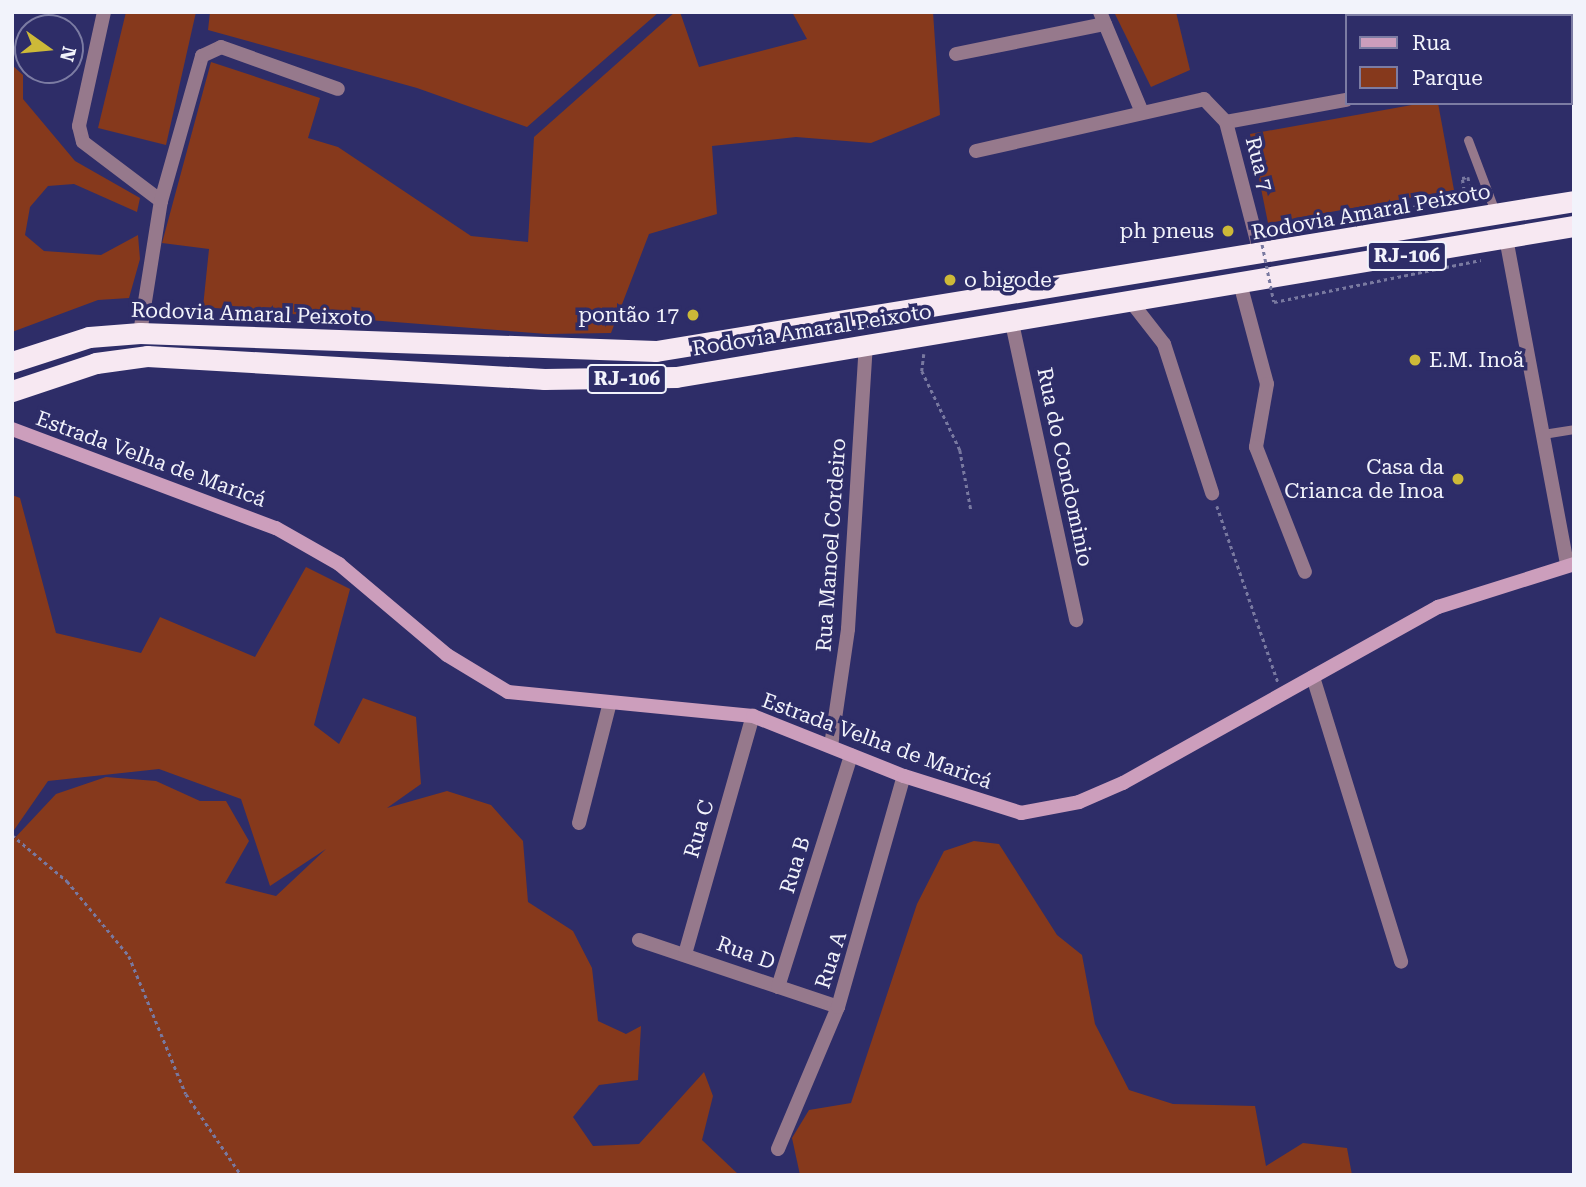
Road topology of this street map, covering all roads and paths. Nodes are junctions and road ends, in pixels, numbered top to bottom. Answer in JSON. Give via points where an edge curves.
{"nodes":[{"id":1,"x":103,"y":12,"type":"edge"},
{"id":2,"x":1102,"y":18,"type":"edge"},
{"id":3,"x":956,"y":54,"type":"dead end"},
{"id":4,"x":338,"y":89,"type":"dead end"},
{"id":5,"x":1344,"y":100,"type":"edge"},
{"id":6,"x":1141,"y":110,"type":"junction"},
{"id":7,"x":1226,"y":122,"type":"junction"},
{"id":8,"x":1468,"y":140,"type":"dead end"},
{"id":9,"x":976,"y":151,"type":"dead end"},
{"id":10,"x":1481,"y":174,"type":"junction"},
{"id":11,"x":1468,"y":177,"type":"junction"},
{"id":12,"x":160,"y":201,"type":"junction"},
{"id":13,"x":1574,"y":201,"type":"edge"},
{"id":14,"x":1486,"y":216,"type":"junction"},
{"id":15,"x":1574,"y":226,"type":"edge"},
{"id":16,"x":1506,"y":238,"type":"junction"},
{"id":17,"x":1261,"y":256,"type":"junction"},
{"id":18,"x":1482,"y":262,"type":"dead end"},
{"id":19,"x":1241,"y":286,"type":"junction"},
{"id":20,"x":1132,"y":303,"type":"junction"},
{"id":21,"x":1013,"y":323,"type":"junction"},
{"id":22,"x":140,"y":333,"type":"junction"},
{"id":23,"x":926,"y":337,"type":"junction"},
{"id":24,"x":866,"y":346,"type":"junction"},
{"id":25,"x":12,"y":362,"type":"edge"},
{"id":26,"x":12,"y":391,"type":"edge"},
{"id":27,"x":12,"y":429,"type":"edge"},
{"id":28,"x":1574,"y":429,"type":"edge"},
{"id":29,"x":1544,"y":434,"type":"junction"},
{"id":30,"x":1212,"y":493,"type":"joint"},
{"id":31,"x":971,"y":510,"type":"dead end"},
{"id":32,"x":1571,"y":565,"type":"edge"},
{"id":33,"x":1305,"y":572,"type":"dead end"},
{"id":34,"x":1076,"y":620,"type":"dead end"},
{"id":35,"x":1313,"y":677,"type":"junction"},
{"id":36,"x":1282,"y":693,"type":"junction"},
{"id":37,"x":609,"y":706,"type":"junction"},
{"id":38,"x":753,"y":716,"type":"junction"},
{"id":39,"x":831,"y":746,"type":"junction"},
{"id":40,"x":851,"y":755,"type":"junction"},
{"id":41,"x":904,"y":776,"type":"junction"},
{"id":42,"x":579,"y":823,"type":"dead end"},
{"id":43,"x":12,"y":835,"type":"edge"},
{"id":44,"x":639,"y":940,"type":"dead end"},
{"id":45,"x":685,"y":954,"type":"junction"},
{"id":46,"x":1401,"y":962,"type":"dead end"},
{"id":47,"x":778,"y":987,"type":"junction"},
{"id":48,"x":838,"y":1007,"type":"junction"},
{"id":49,"x":779,"y":1149,"type":"dead end"},
{"id":50,"x":241,"y":1175,"type":"edge"}],
"edges":[{"from":1,"to":12,"type":"street","via":[[79,125],[83,142]]},
{"from":2,"to":3,"type":"street"},
{"from":2,"to":6,"type":"street"},
{"from":4,"to":12,"type":"street","via":[[221,47],[210,49],[199,63]]},
{"from":5,"to":7,"type":"street"},
{"from":6,"to":7,"type":"street","via":[[1204,99]]},
{"from":6,"to":9,"type":"street"},
{"from":7,"to":17,"type":"street","name":"Rua 7"},
{"from":8,"to":10,"type":"lane"},
{"from":10,"to":11,"type":"path"},
{"from":10,"to":14,"type":"lane"},
{"from":11,"to":14,"type":"path"},
{"from":11,"to":18,"type":"path","bridge":true,"via":[[1462,178],[1465,197],[1261,238],[1274,302]]},
{"from":12,"to":22,"type":"street"},
{"from":13,"to":14,"type":"highway","name":"Rodovia Amaral Peixoto","number":"RJ-106"},
{"from":14,"to":17,"type":"highway","name":"Rodovia Amaral Peixoto","number":"RJ-106"},
{"from":15,"to":16,"type":"highway","name":"Rodovia Amaral Peixoto","number":"RJ-106"},
{"from":16,"to":19,"type":"highway","name":"Rodovia Amaral Peixoto","number":"RJ-106"},
{"from":16,"to":29,"type":"street"},
{"from":17,"to":22,"type":"highway","name":"Rodovia Amaral Peixoto","number":"RJ-106","via":[[656,351]]},
{"from":19,"to":20,"type":"highway","name":"Rodovia Amaral Peixoto","number":"RJ-106"},
{"from":19,"to":33,"type":"street","via":[[1267,384],[1256,447]]},
{"from":20,"to":21,"type":"highway","name":"Rodovia Amaral Peixoto","number":"RJ-106"},
{"from":20,"to":30,"type":"street","via":[[1164,344]]},
{"from":21,"to":23,"type":"highway","name":"Rodovia Amaral Peixoto","number":"RJ-106"},
{"from":21,"to":34,"type":"street","name":"Rua do Condominio"},
{"from":22,"to":25,"type":"highway","name":"Rodovia Amaral Peixoto","number":"RJ-106","via":[[89,337]]},
{"from":23,"to":24,"type":"highway","name":"Rodovia Amaral Peixoto","number":"RJ-106"},
{"from":23,"to":31,"type":"path","via":[[922,371],[960,450]]},
{"from":24,"to":26,"type":"highway","name":"Rodovia Amaral Peixoto","number":"RJ-106","via":[[625,379],[147,356],[96,363]]},
{"from":24,"to":39,"type":"street","name":"Rua Manoel Cordeiro","via":[[848,629]]},
{"from":27,"to":37,"type":"street","name":"Estrada Velha de Maricá","via":[[276,528],[339,564],[447,655],[508,692]]},
{"from":28,"to":29,"type":"lane"},
{"from":29,"to":32,"type":"street"},
{"from":30,"to":36,"type":"path"},
{"from":32,"to":35,"type":"street","name":"Estrada Velha de Maricá","via":[[1438,607]]},
{"from":35,"to":36,"type":"street","name":"Estrada Velha de Maricá"},
{"from":35,"to":46,"type":"street"},
{"from":36,"to":41,"type":"street","name":"Estrada Velha de Maricá","via":[[1123,783],[1056,807],[1000,809]]},
{"from":37,"to":38,"type":"street","name":"Estrada Velha de Maricá"},
{"from":37,"to":42,"type":"street"},
{"from":38,"to":39,"type":"street","name":"Estrada Velha de Maricá"},
{"from":38,"to":45,"type":"street","name":"Rua C"},
{"from":39,"to":40,"type":"street","name":"Estrada Velha de Maricá"},
{"from":40,"to":41,"type":"street","name":"Estrada Velha de Maricá"},
{"from":40,"to":47,"type":"street","name":"Rua B"},
{"from":41,"to":48,"type":"street","name":"Rua A"},
{"from":43,"to":50,"type":"path","via":[[67,881],[129,956],[186,1094]]},
{"from":44,"to":45,"type":"street","name":"Rua D"},
{"from":45,"to":47,"type":"street","name":"Rua D"},
{"from":47,"to":48,"type":"street","name":"Rua D"},
{"from":48,"to":49,"type":"street","name":"Rua A"}]}
